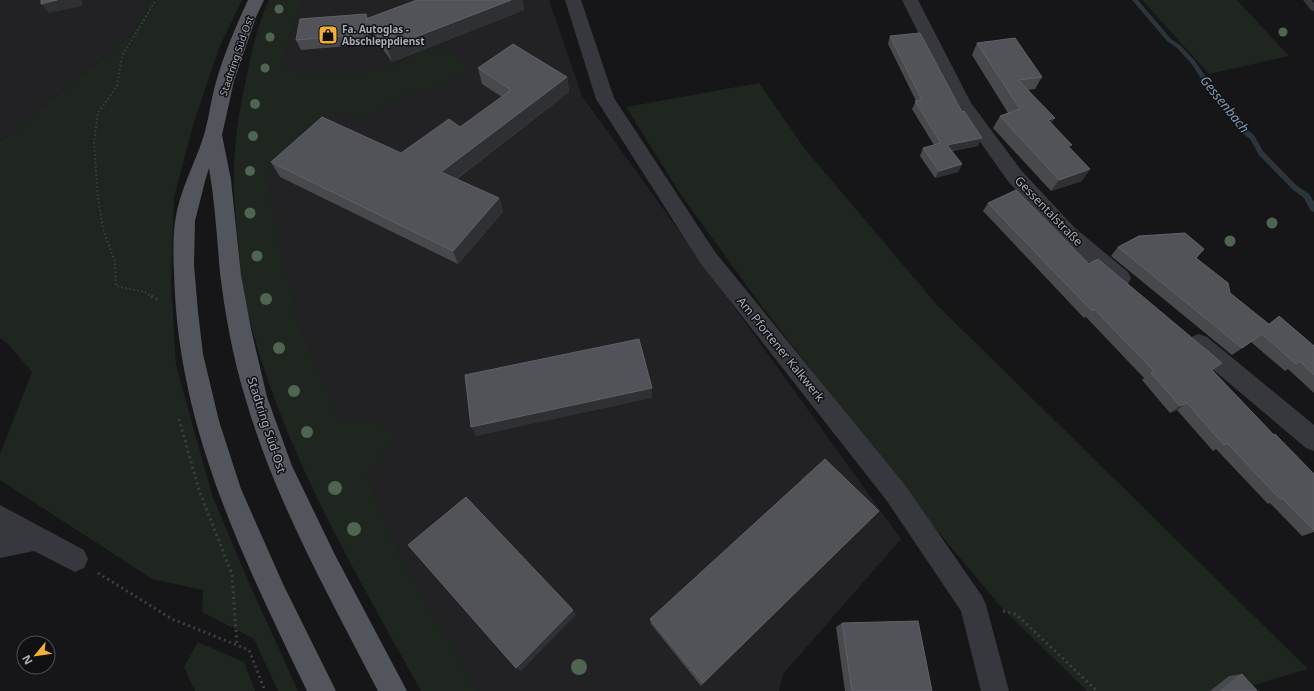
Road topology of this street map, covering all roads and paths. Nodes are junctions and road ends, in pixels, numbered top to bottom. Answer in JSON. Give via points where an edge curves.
{"nodes":[{"id":1,"x":156,"y":0,"type":"edge"},
{"id":2,"x":256,"y":0,"type":"edge"},
{"id":3,"x":573,"y":0,"type":"edge"},
{"id":4,"x":910,"y":0,"type":"edge"},
{"id":5,"x":1306,"y":0,"type":"edge"},
{"id":6,"x":1314,"y":8,"type":"edge"},
{"id":7,"x":213,"y":135,"type":"junction"},
{"id":8,"x":1134,"y":289,"type":"edge"},
{"id":9,"x":164,"y":303,"type":"dead end"},
{"id":10,"x":1188,"y":334,"type":"edge"},
{"id":11,"x":178,"y":413,"type":"dead end"},
{"id":12,"x":1314,"y":440,"type":"edge"},
{"id":13,"x":0,"y":517,"type":"edge"},
{"id":14,"x":35,"y":538,"type":"junction"},
{"id":15,"x":0,"y":545,"type":"edge"},
{"id":16,"x":75,"y":559,"type":"joint"},
{"id":17,"x":973,"y":605,"type":"junction"},
{"id":18,"x":237,"y":645,"type":"junction"},
{"id":19,"x":265,"y":691,"type":"edge"},
{"id":20,"x":322,"y":691,"type":"edge"},
{"id":21,"x":393,"y":691,"type":"edge"},
{"id":22,"x":995,"y":691,"type":"edge"},
{"id":23,"x":1097,"y":691,"type":"edge"}],
"edges":[{"from":1,"to":9,"type":"path","via":[[122,56],[117,86],[98,112],[94,142],[99,206],[103,229],[115,262],[116,286],[145,292]]},
{"from":2,"to":7,"type":"main road","name":"Stadtring Süd-Ost","via":[[225,81]]},
{"from":3,"to":17,"type":"street","name":"Am Pfortener Kalkwerk","via":[[605,99],[708,258],[896,493]]},
{"from":4,"to":8,"type":"street","name":"Gessentalstraße","via":[[964,106],[1014,175],[1068,234]]},
{"from":5,"to":6,"type":"lane"},
{"from":7,"to":20,"type":"main road","name":"Stadtring Süd-Ost","via":[[195,181],[185,221],[184,265],[192,354],[207,422],[229,490],[274,593]]},
{"from":7,"to":21,"type":"main road","name":"Stadtring Süd-Ost","via":[[221,180],[231,275],[240,329],[256,397],[280,469],[326,564]]},
{"from":10,"to":12,"type":"street"},
{"from":11,"to":18,"type":"path","via":[[180,428],[199,490],[232,574]]},
{"from":13,"to":14,"type":"street"},
{"from":14,"to":15,"type":"street"},
{"from":14,"to":16,"type":"street"},
{"from":16,"to":18,"type":"path","via":[[172,618]]},
{"from":17,"to":22,"type":"street","name":"Am Pfortener Kalkwerk"},
{"from":17,"to":23,"type":"path","via":[[1016,614]]},
{"from":18,"to":19,"type":"path","via":[[249,650]]}]}
